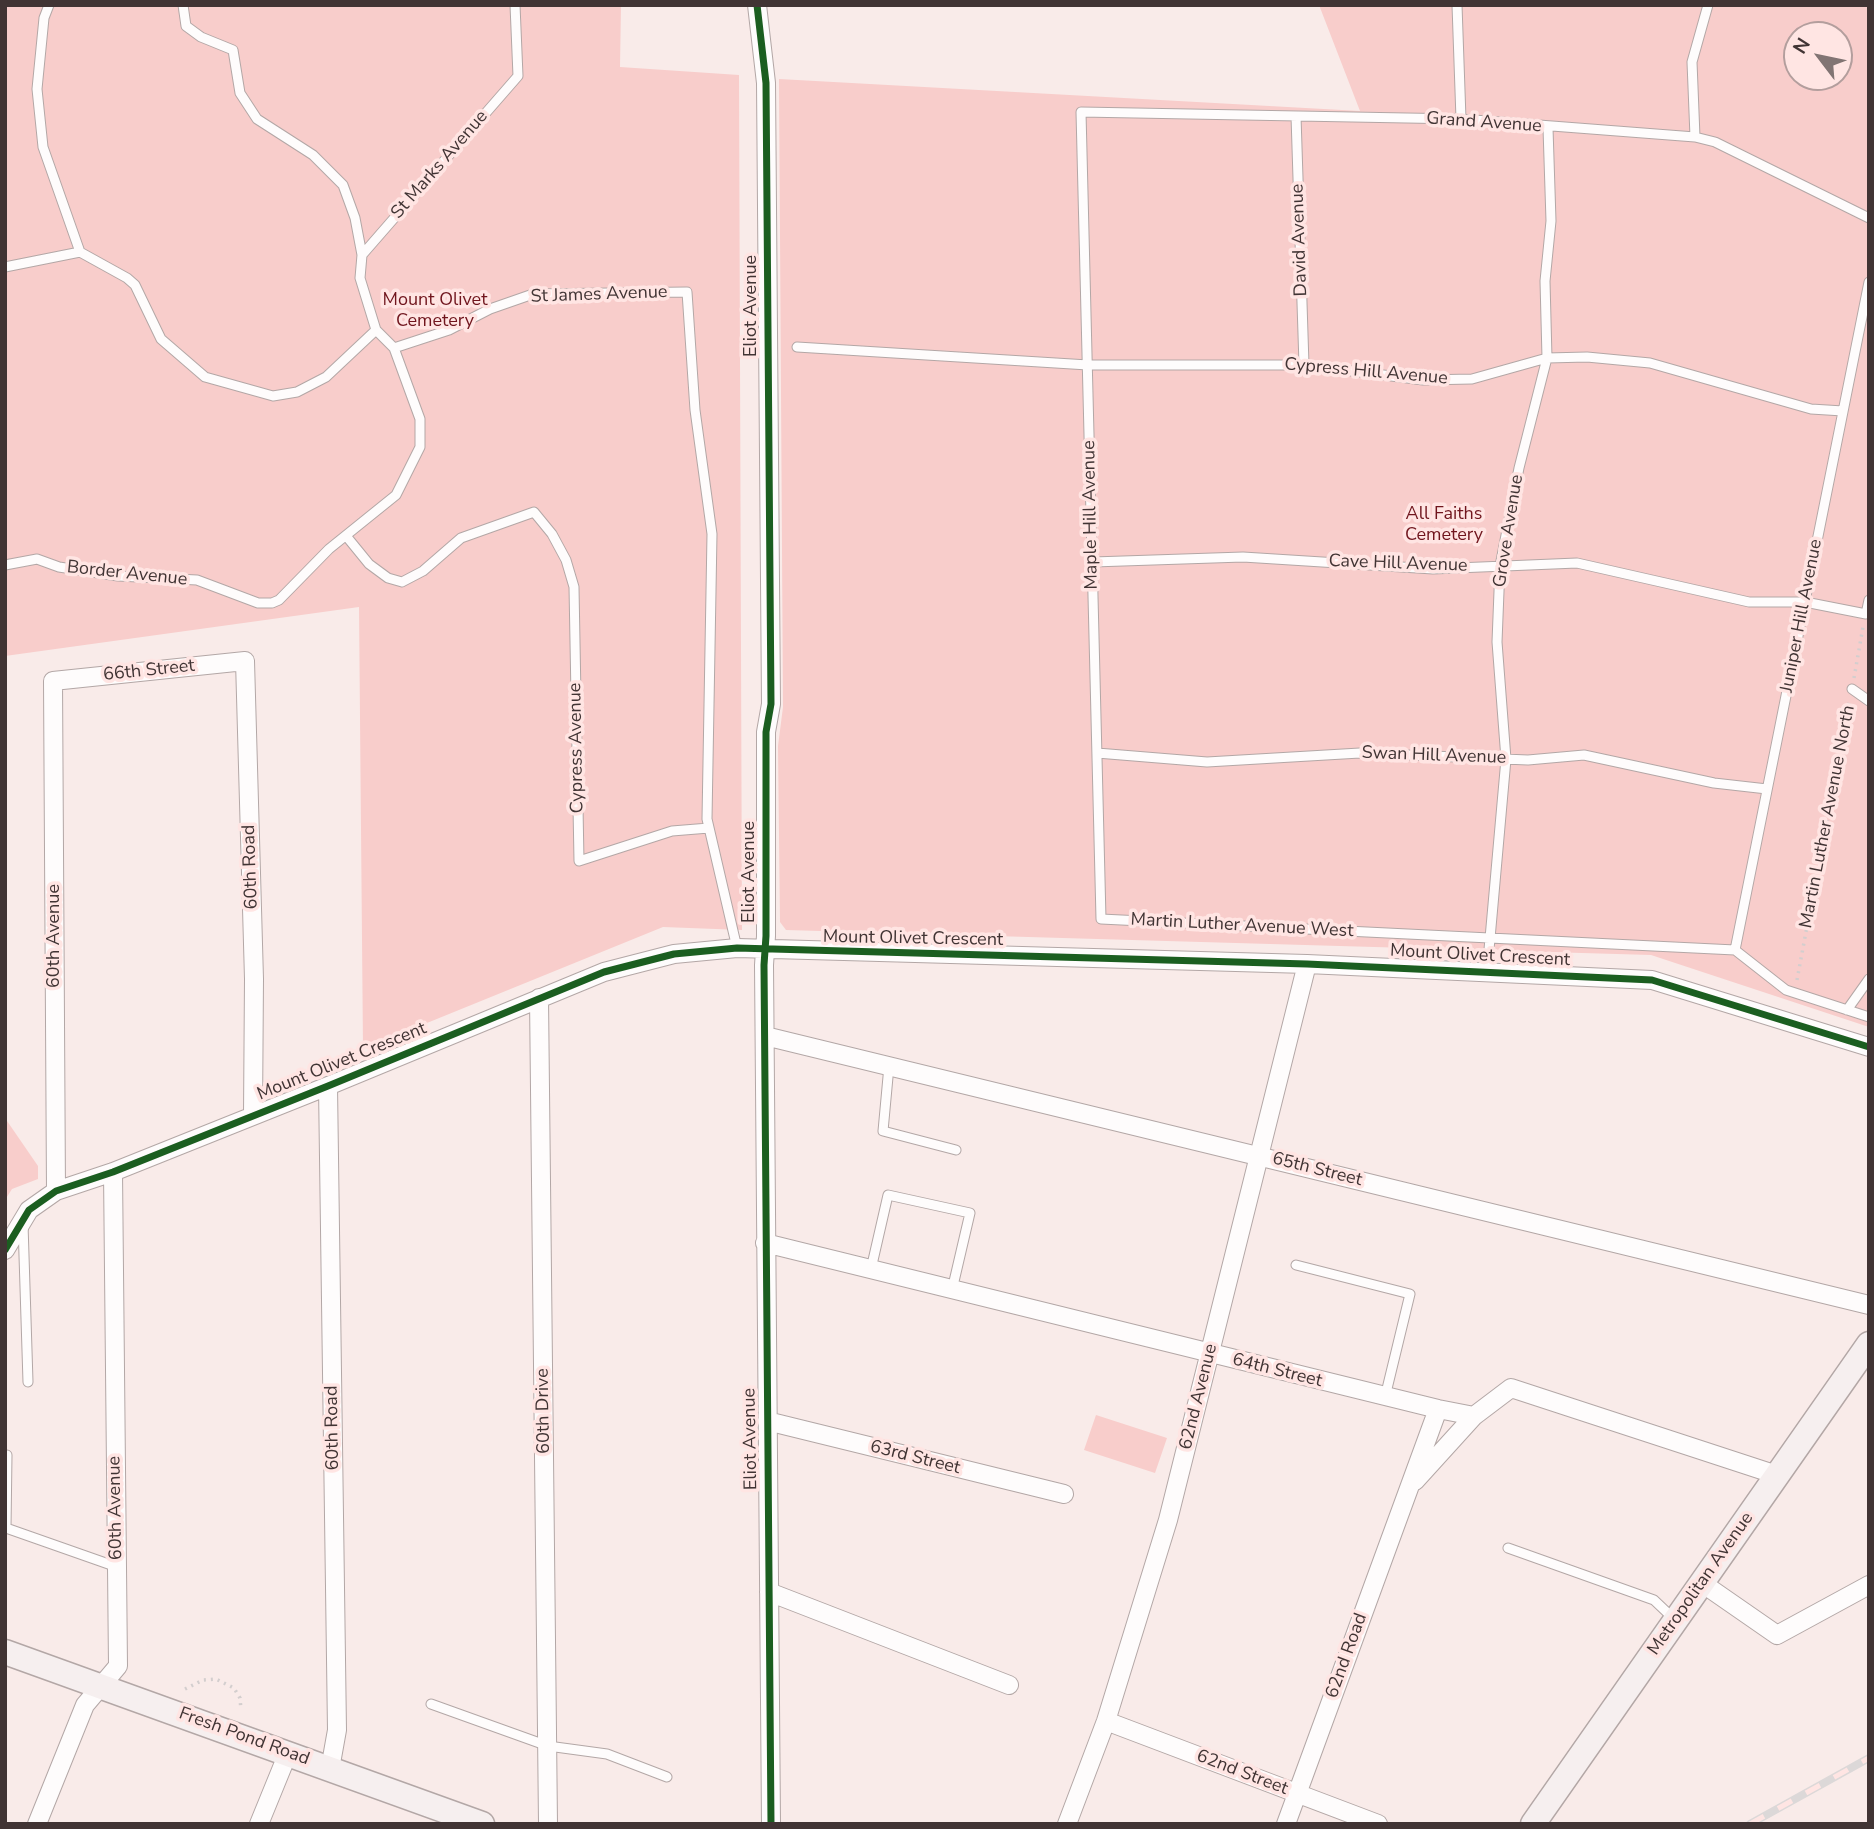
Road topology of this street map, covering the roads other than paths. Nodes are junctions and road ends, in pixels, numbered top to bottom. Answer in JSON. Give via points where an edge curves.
{"nodes":[{"id":1,"x":49,"y":5,"type":"edge"},
{"id":2,"x":183,"y":5,"type":"edge"},
{"id":3,"x":515,"y":5,"type":"edge"},
{"id":4,"x":757,"y":5,"type":"edge"},
{"id":5,"x":1457,"y":5,"type":"edge"},
{"id":6,"x":1708,"y":5,"type":"edge"},
{"id":7,"x":1081,"y":112,"type":"joint"},
{"id":8,"x":1296,"y":116,"type":"junction"},
{"id":9,"x":1461,"y":119,"type":"junction"},
{"id":10,"x":1548,"y":128,"type":"junction"},
{"id":11,"x":1695,"y":137,"type":"junction"},
{"id":12,"x":1869,"y":218,"type":"edge"},
{"id":13,"x":80,"y":252,"type":"junction"},
{"id":14,"x":362,"y":255,"type":"junction"},
{"id":15,"x":5,"y":267,"type":"edge"},
{"id":16,"x":1869,"y":282,"type":"edge"},
{"id":17,"x":376,"y":330,"type":"junction"},
{"id":18,"x":797,"y":347,"type":"dead end"},
{"id":19,"x":394,"y":348,"type":"junction"},
{"id":20,"x":1547,"y":358,"type":"junction"},
{"id":21,"x":1088,"y":365,"type":"junction"},
{"id":22,"x":1304,"y":365,"type":"junction"},
{"id":23,"x":1843,"y":411,"type":"junction"},
{"id":24,"x":347,"y":537,"type":"junction"},
{"id":25,"x":1093,"y":562,"type":"junction"},
{"id":26,"x":5,"y":565,"type":"edge"},
{"id":27,"x":1500,"y":566,"type":"junction"},
{"id":28,"x":1869,"y":600,"type":"edge"},
{"id":29,"x":1805,"y":601,"type":"junction"},
{"id":30,"x":245,"y":662,"type":"joint"},
{"id":31,"x":53,"y":681,"type":"joint"},
{"id":32,"x":1852,"y":690,"type":"road end"},
{"id":33,"x":1869,"y":701,"type":"edge"},
{"id":34,"x":1097,"y":753,"type":"junction"},
{"id":35,"x":1506,"y":759,"type":"junction"},
{"id":36,"x":1768,"y":789,"type":"junction"},
{"id":37,"x":709,"y":828,"type":"junction"},
{"id":38,"x":1101,"y":919,"type":"joint"},
{"id":39,"x":1491,"y":938,"type":"junction"},
{"id":40,"x":737,"y":948,"type":"junction"},
{"id":41,"x":764,"y":950,"type":"junction"},
{"id":42,"x":1735,"y":950,"type":"junction"},
{"id":43,"x":1307,"y":964,"type":"junction"},
{"id":44,"x":1486,"y":972,"type":"junction"},
{"id":45,"x":1869,"y":979,"type":"edge"},
{"id":46,"x":539,"y":999,"type":"junction"},
{"id":47,"x":1847,"y":1010,"type":"junction"},
{"id":48,"x":1869,"y":1017,"type":"edge"},
{"id":49,"x":765,"y":1035,"type":"junction"},
{"id":50,"x":1869,"y":1047,"type":"edge"},
{"id":51,"x":889,"y":1066,"type":"junction"},
{"id":52,"x":328,"y":1086,"type":"junction"},
{"id":53,"x":253,"y":1114,"type":"junction"},
{"id":54,"x":957,"y":1150,"type":"dead end"},
{"id":55,"x":1259,"y":1156,"type":"junction"},
{"id":56,"x":113,"y":1172,"type":"junction"},
{"id":57,"x":56,"y":1191,"type":"junction"},
{"id":58,"x":12,"y":1235,"type":"edge"},
{"id":59,"x":765,"y":1243,"type":"junction"},
{"id":60,"x":1296,"y":1265,"type":"dead end"},
{"id":61,"x":870,"y":1270,"type":"junction"},
{"id":62,"x":952,"y":1290,"type":"junction"},
{"id":63,"x":1869,"y":1306,"type":"edge"},
{"id":64,"x":1869,"y":1344,"type":"edge"},
{"id":65,"x":1210,"y":1354,"type":"junction"},
{"id":66,"x":28,"y":1382,"type":"dead end"},
{"id":67,"x":1385,"y":1397,"type":"junction"},
{"id":68,"x":1438,"y":1409,"type":"junction"},
{"id":69,"x":1474,"y":1416,"type":"junction"},
{"id":70,"x":767,"y":1421,"type":"junction"},
{"id":71,"x":7,"y":1455,"type":"dead end"},
{"id":72,"x":1777,"y":1475,"type":"junction"},
{"id":73,"x":1408,"y":1489,"type":"junction"},
{"id":74,"x":1064,"y":1494,"type":"dead end"},
{"id":75,"x":1508,"y":1548,"type":"dead end"},
{"id":76,"x":117,"y":1567,"type":"junction"},
{"id":77,"x":1702,"y":1583,"type":"junction"},
{"id":78,"x":1869,"y":1585,"type":"edge"},
{"id":79,"x":769,"y":1592,"type":"junction"},
{"id":80,"x":1676,"y":1620,"type":"junction"},
{"id":81,"x":5,"y":1651,"type":"edge"},
{"id":82,"x":1009,"y":1685,"type":"dead end"},
{"id":83,"x":102,"y":1686,"type":"junction"},
{"id":84,"x":431,"y":1704,"type":"dead end"},
{"id":85,"x":1106,"y":1721,"type":"junction"},
{"id":86,"x":548,"y":1746,"type":"junction"},
{"id":87,"x":288,"y":1754,"type":"junction"},
{"id":88,"x":330,"y":1769,"type":"junction"},
{"id":89,"x":667,"y":1777,"type":"dead end"},
{"id":90,"x":1297,"y":1794,"type":"junction"},
{"id":91,"x":480,"y":1823,"type":"edge"},
{"id":92,"x":37,"y":1824,"type":"edge"},
{"id":93,"x":259,"y":1824,"type":"edge"},
{"id":94,"x":548,"y":1824,"type":"edge"},
{"id":95,"x":771,"y":1824,"type":"edge"},
{"id":96,"x":1067,"y":1824,"type":"edge"},
{"id":97,"x":1286,"y":1824,"type":"edge"},
{"id":98,"x":1378,"y":1824,"type":"edge"},
{"id":99,"x":1533,"y":1824,"type":"edge"}],
"edges":[{"from":1,"to":13,"type":"lane","via":[[37,89],[43,147]]},
{"from":2,"to":14,"type":"lane","via":[[186,26],[233,50],[240,93],[257,119],[313,155],[343,186]]},
{"from":3,"to":14,"type":"lane","name":"St Marks Avenue","via":[[518,76]]},
{"from":4,"to":41,"type":"street","name":"Eliot Avenue","via":[[766,83],[771,704],[766,732]]},
{"from":5,"to":9,"type":"lane"},
{"from":6,"to":11,"type":"lane","via":[[1692,61]]},
{"from":7,"to":8,"type":"lane","name":"Grand Avenue"},
{"from":7,"to":21,"type":"lane","name":"Maple Hill Avenue"},
{"from":8,"to":9,"type":"lane","name":"Grand Avenue"},
{"from":8,"to":22,"type":"lane","name":"David Avenue"},
{"from":9,"to":10,"type":"lane","name":"Grand Avenue"},
{"from":10,"to":11,"type":"lane","name":"Grand Avenue"},
{"from":10,"to":20,"type":"lane","name":"Grove Avenue"},
{"from":11,"to":12,"type":"lane","name":"Grand Avenue","via":[[1715,142]]},
{"from":13,"to":15,"type":"lane"},
{"from":13,"to":17,"type":"lane","via":[[127,278],[140,291],[161,339],[205,377],[221,383],[273,396],[297,392],[326,376]]},
{"from":14,"to":17,"type":"lane","via":[[360,278]]},
{"from":16,"to":23,"type":"lane","name":"Juniper Hill Avenue"},
{"from":17,"to":19,"type":"lane"},
{"from":18,"to":21,"type":"lane","name":"Cypress Hill Avenue"},
{"from":19,"to":24,"type":"lane","via":[[420,419],[420,447],[396,495]]},
{"from":19,"to":37,"type":"lane","name":"St James Avenue","via":[[533,294],[687,292],[695,410],[712,534]]},
{"from":20,"to":22,"type":"lane","name":"Cypress Hill Avenue","via":[[1472,379],[1423,380]]},
{"from":20,"to":23,"type":"lane","name":"Cypress Hill Avenue","via":[[1650,363],[1811,408]]},
{"from":20,"to":27,"type":"lane","name":"Grove Avenue"},
{"from":21,"to":22,"type":"lane","name":"Cypress Hill Avenue"},
{"from":21,"to":25,"type":"lane","name":"Maple Hill Avenue"},
{"from":23,"to":29,"type":"lane","name":"Juniper Hill Avenue"},
{"from":24,"to":26,"type":"lane","name":"Border Avenue","via":[[272,603],[258,603],[197,580],[118,576],[37,559]]},
{"from":24,"to":37,"type":"lane","name":"Cypress Avenue","via":[[369,564],[402,582],[423,571],[461,538],[534,512],[552,534],[575,587],[579,861],[672,831]]},
{"from":25,"to":27,"type":"lane","name":"Cave Hill Avenue","via":[[1243,557],[1433,569]]},
{"from":25,"to":34,"type":"lane","name":"Maple Hill Avenue"},
{"from":27,"to":29,"type":"lane","name":"Cave Hill Avenue","via":[[1577,562],[1749,602]]},
{"from":27,"to":35,"type":"lane","name":"Grove Avenue","via":[[1497,642]]},
{"from":28,"to":29,"type":"lane","name":"Cave Hill Avenue","via":[[1866,614]]},
{"from":29,"to":36,"type":"lane","name":"Juniper Hill Avenue"},
{"from":30,"to":31,"type":"street","name":"66th Street"},
{"from":30,"to":53,"type":"street","name":"60th Road"},
{"from":31,"to":57,"type":"street","name":"60th Avenue"},
{"from":32,"to":33,"type":"lane"},
{"from":34,"to":35,"type":"lane","name":"Swan Hill Avenue","via":[[1207,762],[1360,753]]},
{"from":34,"to":38,"type":"lane","name":"Maple Hill Avenue"},
{"from":35,"to":36,"type":"lane","name":"Swan Hill Avenue","via":[[1584,755],[1714,783]]},
{"from":35,"to":39,"type":"lane","name":"Grove Avenue"},
{"from":36,"to":42,"type":"lane","name":"Juniper Hill Avenue"},
{"from":37,"to":40,"type":"lane"},
{"from":38,"to":39,"type":"lane","name":"Martin Luther Avenue West"},
{"from":39,"to":42,"type":"lane","name":"Martin Luther Avenue West"},
{"from":39,"to":44,"type":"lane","name":"Grove Avenue"},
{"from":40,"to":41,"type":"street","name":"Mount Olivet Crescent"},
{"from":40,"to":46,"type":"street","name":"Mount Olivet Crescent","via":[[646,959]]},
{"from":41,"to":43,"type":"street","name":"Mount Olivet Crescent"},
{"from":41,"to":49,"type":"street","name":"Eliot Avenue"},
{"from":42,"to":47,"type":"lane","via":[[1786,990]]},
{"from":43,"to":44,"type":"street","name":"Mount Olivet Crescent"},
{"from":43,"to":55,"type":"street","name":"62nd Avenue"},
{"from":44,"to":50,"type":"street","name":"Mount Olivet Crescent","via":[[1652,980]]},
{"from":45,"to":47,"type":"lane"},
{"from":46,"to":52,"type":"street","name":"Mount Olivet Crescent"},
{"from":46,"to":86,"type":"street","name":"60th Drive"},
{"from":47,"to":48,"type":"lane"},
{"from":49,"to":51,"type":"street","name":"65th Street"},
{"from":49,"to":59,"type":"street","name":"Eliot Avenue"},
{"from":51,"to":54,"type":"lane","via":[[883,1131]]},
{"from":51,"to":55,"type":"street","name":"65th Street"},
{"from":52,"to":53,"type":"street","name":"Mount Olivet Crescent"},
{"from":52,"to":88,"type":"street","name":"60th Road","via":[[337,1730]]},
{"from":53,"to":56,"type":"street","name":"Mount Olivet Crescent"},
{"from":55,"to":63,"type":"street","name":"65th Street"},
{"from":55,"to":65,"type":"street","name":"62nd Avenue"},
{"from":56,"to":57,"type":"street","name":"Mount Olivet Crescent"},
{"from":56,"to":76,"type":"street","name":"60th Avenue"},
{"from":57,"to":58,"type":"street","name":"Mount Olivet Crescent","via":[[29,1210]]},
{"from":58,"to":66,"type":"lane","via":[[26,1239]]},
{"from":59,"to":61,"type":"street","name":"64th Street"},
{"from":59,"to":70,"type":"street","name":"Eliot Avenue"},
{"from":60,"to":67,"type":"lane","via":[[1410,1294]]},
{"from":61,"to":62,"type":"street","name":"64th Street"},
{"from":61,"to":62,"type":"lane","via":[[888,1195],[971,1213]]},
{"from":62,"to":65,"type":"street","name":"64th Street"},
{"from":64,"to":72,"type":"main road","name":"Metropolitan Avenue"},
{"from":65,"to":67,"type":"street","name":"64th Street"},
{"from":65,"to":85,"type":"street","name":"62nd Avenue","via":[[1168,1520]]},
{"from":67,"to":68,"type":"street","name":"64th Street"},
{"from":68,"to":69,"type":"street","name":"64th Street"},
{"from":68,"to":73,"type":"street","name":"62nd Road"},
{"from":69,"to":72,"type":"street","via":[[1511,1388]]},
{"from":69,"to":73,"type":"street","name":"62nd Road"},
{"from":70,"to":74,"type":"street","name":"63rd Street"},
{"from":70,"to":79,"type":"street","name":"Eliot Avenue"},
{"from":71,"to":76,"type":"lane","via":[[6,1528]]},
{"from":72,"to":77,"type":"main road","name":"Metropolitan Avenue"},
{"from":73,"to":90,"type":"street","name":"62nd Road"},
{"from":75,"to":80,"type":"lane","via":[[1654,1600]]},
{"from":76,"to":83,"type":"street","name":"60th Avenue","via":[[118,1666]]},
{"from":77,"to":78,"type":"street","via":[[1777,1635]]},
{"from":77,"to":80,"type":"main road","name":"Metropolitan Avenue"},
{"from":79,"to":82,"type":"street"},
{"from":79,"to":95,"type":"street","name":"Eliot Avenue"},
{"from":80,"to":99,"type":"main road","name":"Metropolitan Avenue"},
{"from":81,"to":83,"type":"main road","name":"Fresh Pond Road"},
{"from":83,"to":87,"type":"main road","name":"Fresh Pond Road"},
{"from":83,"to":92,"type":"street","name":"60th Avenue","via":[[85,1705]]},
{"from":84,"to":86,"type":"lane"},
{"from":85,"to":90,"type":"street","name":"62nd Street"},
{"from":85,"to":96,"type":"street","name":"62nd Avenue"},
{"from":86,"to":89,"type":"lane","via":[[607,1754]]},
{"from":86,"to":94,"type":"street","name":"60th Drive"},
{"from":87,"to":88,"type":"main road","name":"Fresh Pond Road"},
{"from":87,"to":93,"type":"street"},
{"from":88,"to":91,"type":"main road","name":"Fresh Pond Road"},
{"from":90,"to":97,"type":"street","name":"62nd Road"},
{"from":90,"to":98,"type":"street","name":"62nd Street"}]}
